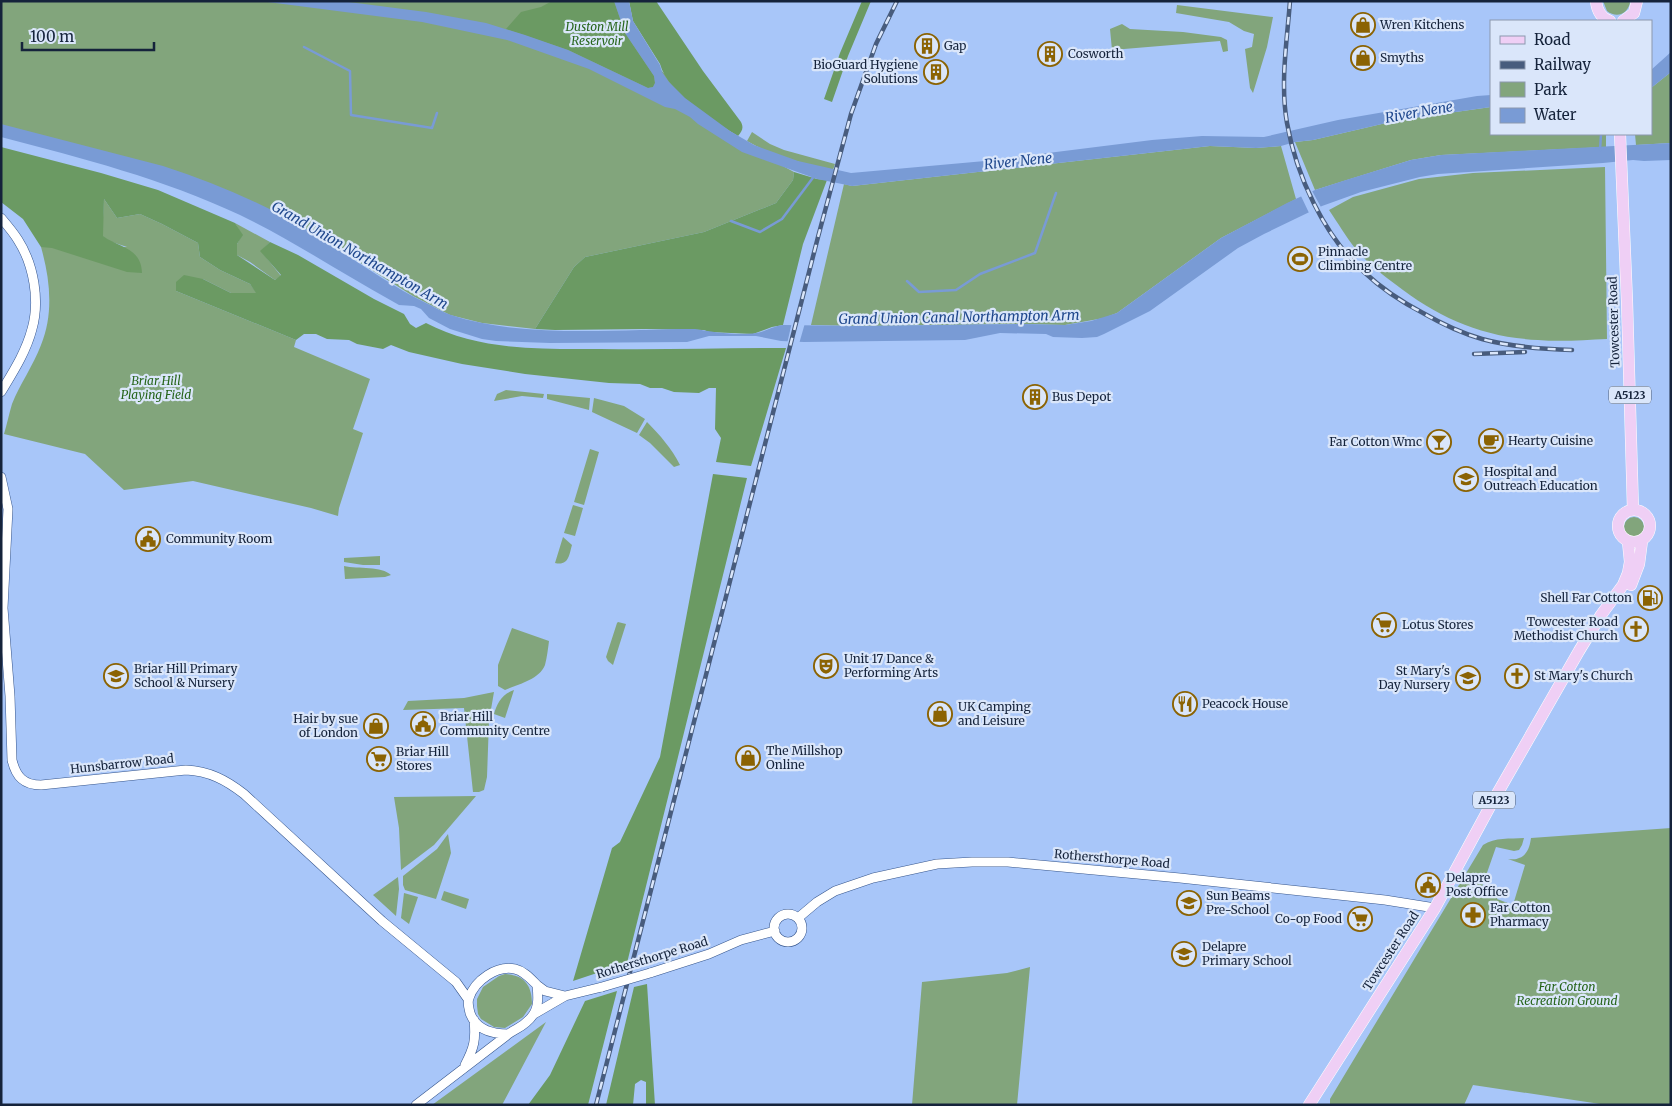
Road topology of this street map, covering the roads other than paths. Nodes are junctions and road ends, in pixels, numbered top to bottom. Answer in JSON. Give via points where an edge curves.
{"nodes":[{"id":1,"x":1596,"y":1,"type":"edge"},
{"id":2,"x":1637,"y":1,"type":"edge"},
{"id":3,"x":1608,"y":20,"type":"edge"},
{"id":4,"x":1624,"y":20,"type":"edge"},
{"id":5,"x":1620,"y":135,"type":"edge"},
{"id":6,"x":1,"y":218,"type":"edge"},
{"id":7,"x":1,"y":392,"type":"edge"},
{"id":8,"x":1,"y":477,"type":"edge"},
{"id":9,"x":1633,"y":510,"type":"junction"},
{"id":10,"x":1642,"y":541,"type":"junction"},
{"id":11,"x":1628,"y":542,"type":"junction"},
{"id":12,"x":1578,"y":651,"type":"junction"},
{"id":13,"x":1435,"y":908,"type":"junction"},
{"id":14,"x":798,"y":918,"type":"junction"},
{"id":15,"x":775,"y":931,"type":"junction"},
{"id":16,"x":456,"y":982,"type":"junction"},
{"id":17,"x":478,"y":984,"type":"junction"},
{"id":18,"x":537,"y":985,"type":"junction"},
{"id":19,"x":565,"y":996,"type":"junction"},
{"id":20,"x":468,"y":999,"type":"junction"},
{"id":21,"x":534,"y":1014,"type":"junction"},
{"id":22,"x":474,"y":1020,"type":"junction"},
{"id":23,"x":508,"y":1034,"type":"junction"},
{"id":24,"x":464,"y":1067,"type":"junction"},
{"id":25,"x":416,"y":1105,"type":"edge"},
{"id":26,"x":1309,"y":1105,"type":"edge"}],
"edges":[{"from":1,"to":3,"type":"main road","via":[[1602,17]]},
{"from":2,"to":4,"type":"main road","via":[[1634,13]]},
{"from":5,"to":9,"type":"main road","name":"Towcester Road","number":"A5123"},
{"from":6,"to":7,"type":"street","via":[[28,260],[35,296],[29,340]]},
{"from":8,"to":16,"type":"street","name":"Hunsbarrow Road","via":[[8,509],[3,608],[12,760],[21,779],[32,785],[41,785],[186,770],[219,777],[244,794],[382,920]]},
{"from":9,"to":10,"type":"main road","via":[[1646,515],[1650,523],[1648,535]]},
{"from":9,"to":11,"type":"main road","via":[[1624,514],[1618,523],[1618,532]]},
{"from":10,"to":11,"type":"main road"},
{"from":10,"to":12,"type":"main road","name":"Towcester Road","number":"A5123","via":[[1639,564],[1629,589]]},
{"from":11,"to":12,"type":"main road","name":"Towcester Road","number":"A5123","via":[[1630,562],[1624,585]]},
{"from":12,"to":13,"type":"main road","name":"Towcester Road","number":"A5123"},
{"from":13,"to":14,"type":"street","name":"Rothersthorpe Road","via":[[1161,876],[1008,862],[972,862],[936,864],[873,878],[835,891]]},
{"from":13,"to":26,"type":"main road","name":"Towcester Road","number":"A5123"},
{"from":14,"to":15,"type":"street","via":[[782,915],[776,922]]},
{"from":14,"to":15,"type":"street","via":[[802,929],[795,940],[785,941]]},
{"from":15,"to":19,"type":"street","name":"Rothersthorpe Road","bridge":true,"via":[[650,973]]},
{"from":16,"to":17,"type":"street"},
{"from":16,"to":20,"type":"street","name":"Hunsbarrow Road"},
{"from":17,"to":18,"type":"street","via":[[503,968],[515,969]]},
{"from":17,"to":20,"type":"street"},
{"from":18,"to":19,"type":"street","via":[[545,991]]},
{"from":18,"to":21,"type":"street"},
{"from":19,"to":21,"type":"street","name":"Rothersthorpe Road"},
{"from":20,"to":22,"type":"street"},
{"from":21,"to":23,"type":"street","via":[[523,1027]]},
{"from":22,"to":23,"type":"street","via":[[487,1031]]},
{"from":22,"to":24,"type":"street","via":[[474,1049]]},
{"from":23,"to":24,"type":"street"},
{"from":24,"to":25,"type":"street"}]}
